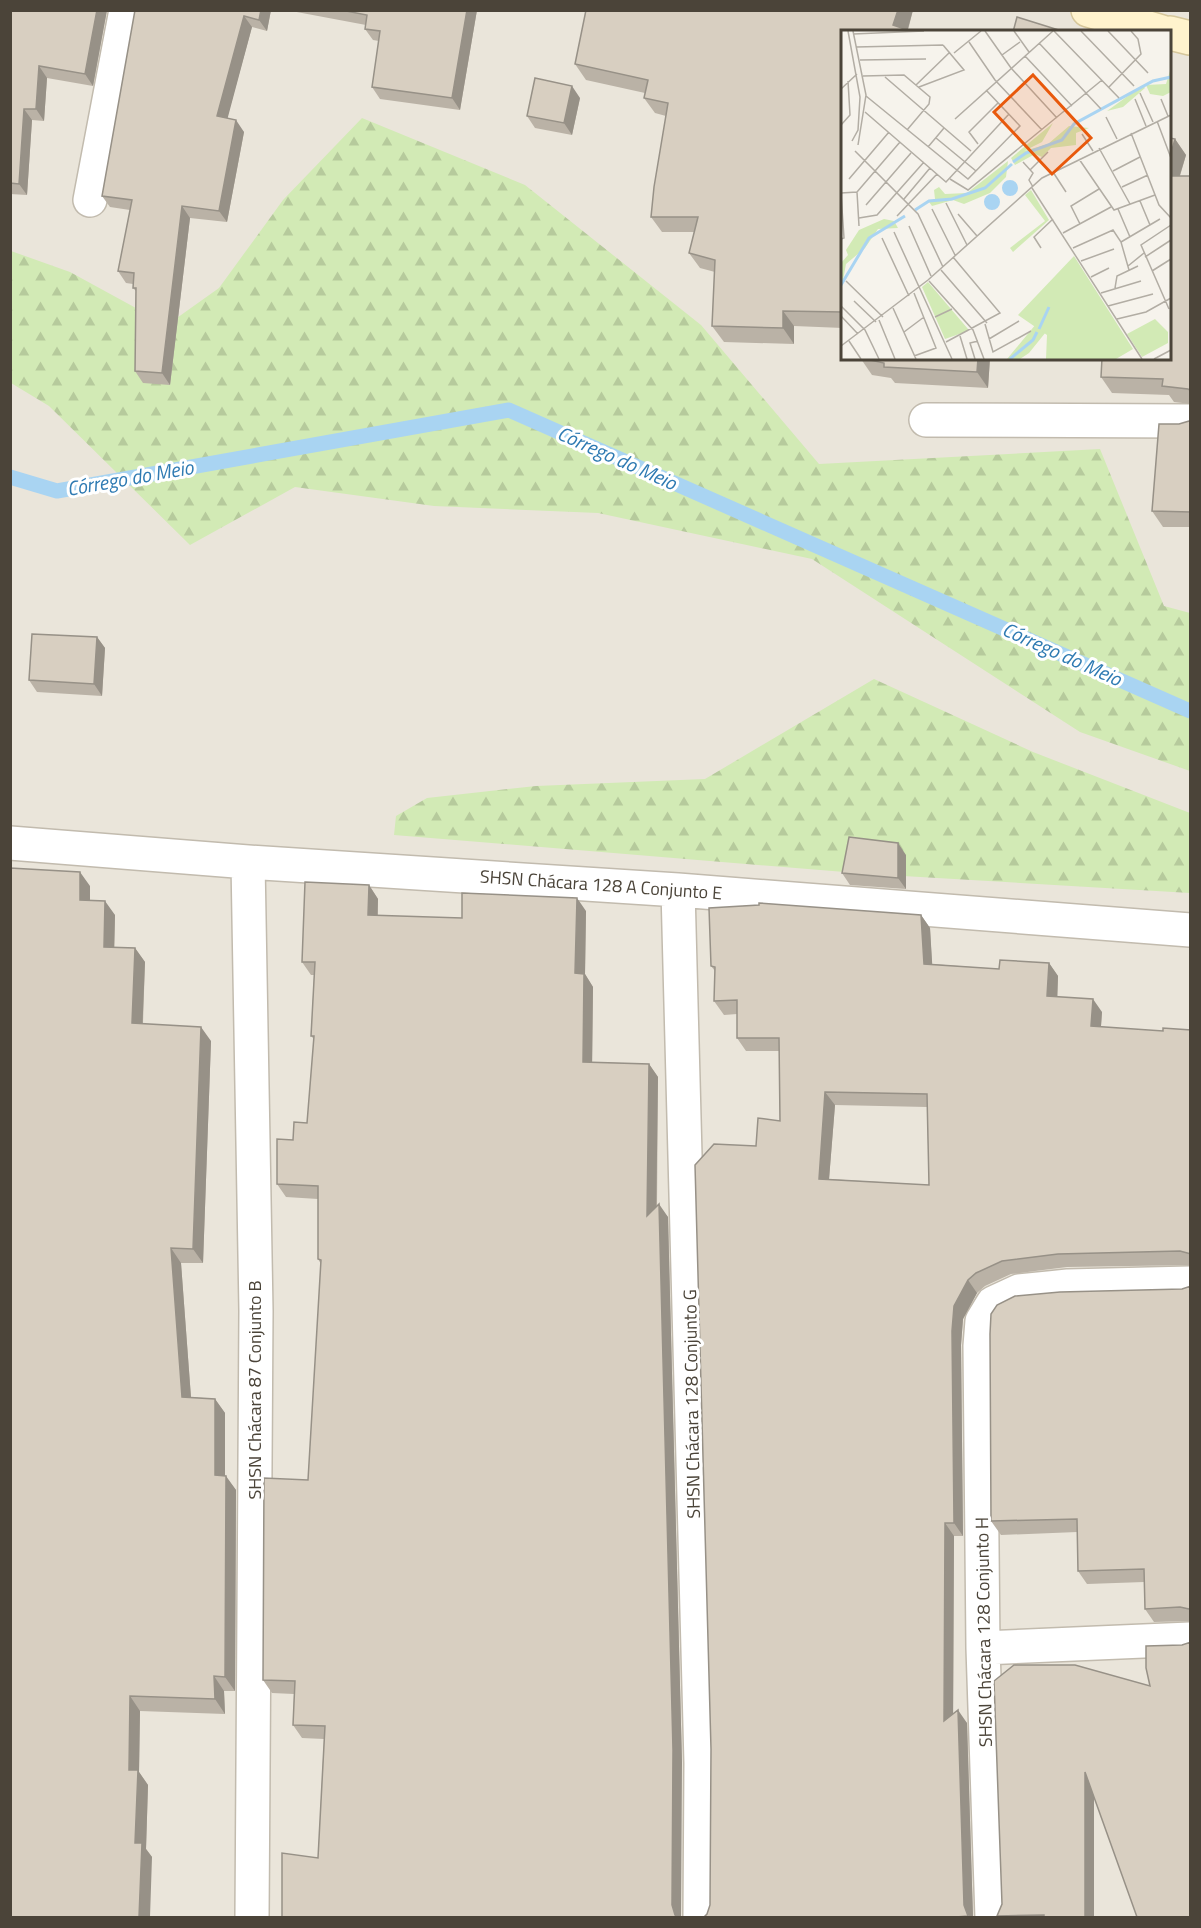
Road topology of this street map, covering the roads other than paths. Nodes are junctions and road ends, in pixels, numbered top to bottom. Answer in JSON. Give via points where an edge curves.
{"nodes":[{"id":1,"x":126,"y":10,"type":"edge"},
{"id":2,"x":1088,"y":10,"type":"edge"},
{"id":3,"x":1162,"y":10,"type":"edge"},
{"id":4,"x":1157,"y":30,"type":"edge"},
{"id":5,"x":1160,"y":30,"type":"edge"},
{"id":6,"x":1171,"y":33,"type":"edge"},
{"id":7,"x":1191,"y":38,"type":"edge"},
{"id":8,"x":90,"y":200,"type":"dead end"},
{"id":9,"x":926,"y":420,"type":"dead end"},
{"id":10,"x":1191,"y":421,"type":"edge"},
{"id":11,"x":10,"y":843,"type":"edge"},
{"id":12,"x":248,"y":862,"type":"junction"},
{"id":13,"x":678,"y":890,"type":"junction"},
{"id":14,"x":1191,"y":930,"type":"edge"},
{"id":15,"x":1191,"y":1283,"type":"edge"},
{"id":16,"x":1191,"y":1639,"type":"edge"},
{"id":17,"x":983,"y":1648,"type":"junction"},
{"id":18,"x":252,"y":1917,"type":"edge"},
{"id":19,"x":700,"y":1917,"type":"edge"},
{"id":20,"x":992,"y":1917,"type":"edge"}],
"edges":[{"from":1,"to":8,"type":"street"},
{"from":2,"to":4,"type":"street"},
{"from":3,"to":5,"type":"street"},
{"from":6,"to":7,"type":"street"},
{"from":9,"to":10,"type":"street"},
{"from":11,"to":12,"type":"street","name":"SHSN Chácara 128 A Conjunto E"},
{"from":12,"to":13,"type":"street","name":"SHSN Chácara 128 A Conjunto E"},
{"from":12,"to":18,"type":"street","name":"SHSN Chácara 87 Conjunto B","via":[[256,1311]]},
{"from":13,"to":14,"type":"street","name":"SHSN Chácara 128 A Conjunto E"},
{"from":13,"to":19,"type":"street","name":"SHSN Chácara 128 Conjunto G","via":[[701,1763]]},
{"from":15,"to":17,"type":"street","name":"SHSN Chácara 128 Conjunto H","via":[[1019,1290],[993,1303],[982,1321]]},
{"from":16,"to":17,"type":"street"},
{"from":17,"to":20,"type":"street","name":"SHSN Chácara 128 Conjunto H"}]}
